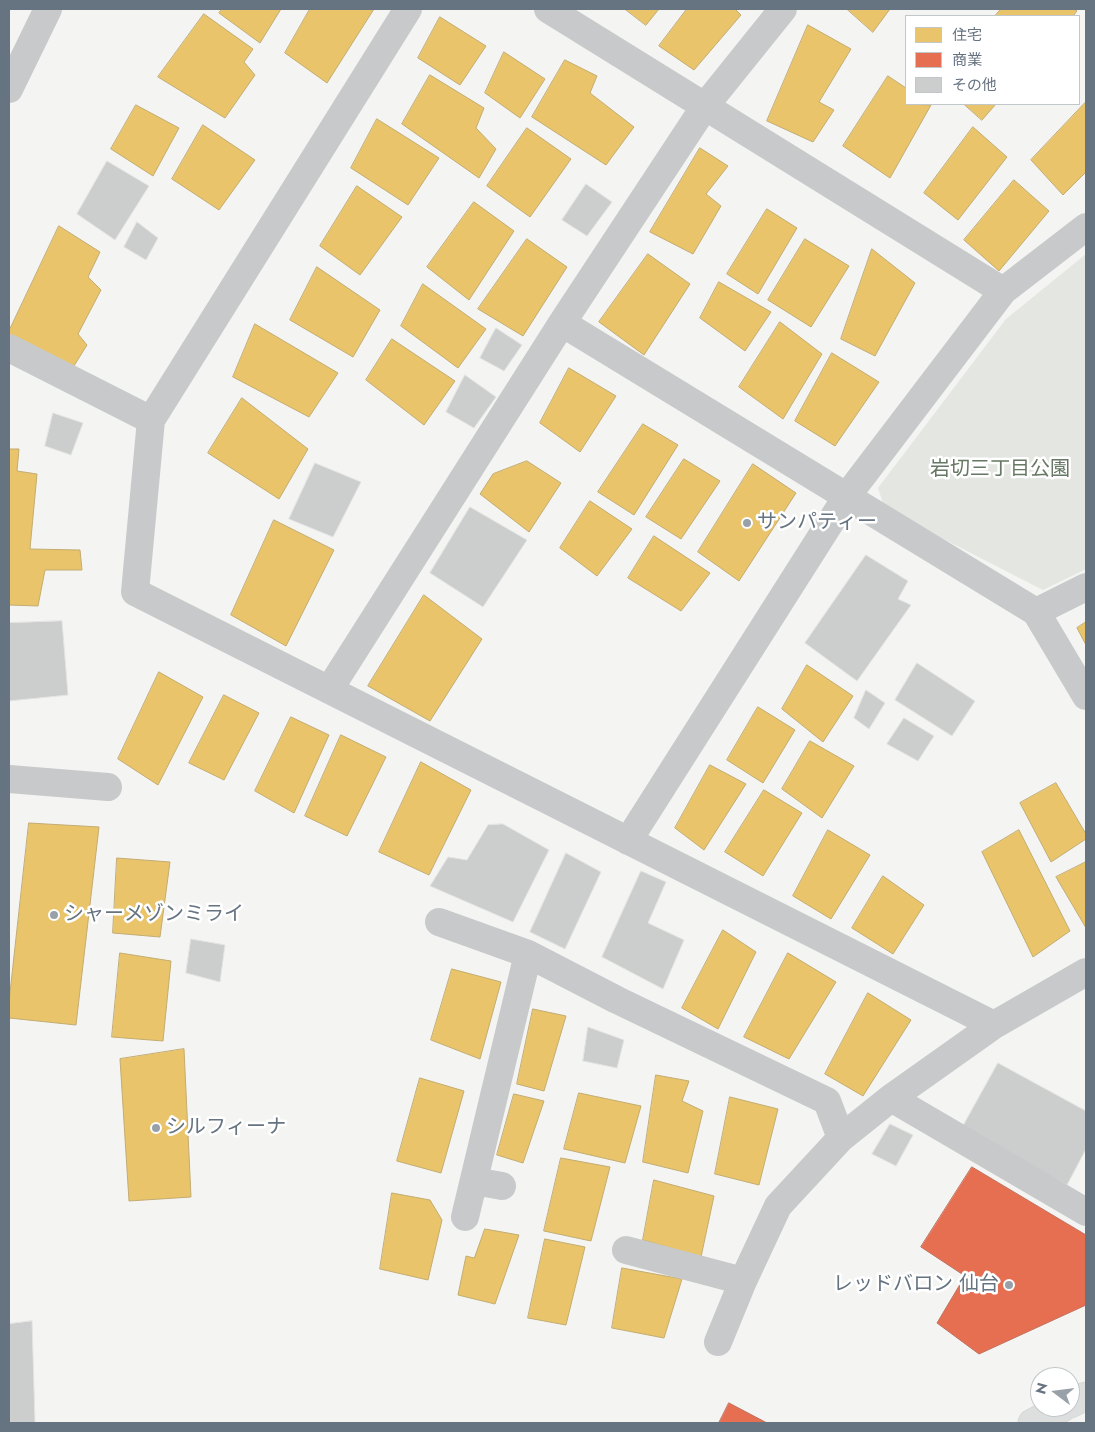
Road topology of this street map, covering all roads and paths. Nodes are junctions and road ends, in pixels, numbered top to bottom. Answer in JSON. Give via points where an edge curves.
{"nodes":[{"id":1,"x":48,"y":9,"type":"edge"},
{"id":2,"x":408,"y":9,"type":"edge"},
{"id":3,"x":548,"y":9,"type":"edge"},
{"id":4,"x":783,"y":9,"type":"edge"},
{"id":5,"x":9,"y":89,"type":"edge"},
{"id":6,"x":705,"y":106,"type":"junction"},
{"id":7,"x":1086,"y":227,"type":"edge"},
{"id":8,"x":1003,"y":291,"type":"junction"},
{"id":9,"x":562,"y":323,"type":"junction"},
{"id":10,"x":9,"y":348,"type":"edge"},
{"id":11,"x":151,"y":420,"type":"junction"},
{"id":12,"x":847,"y":496,"type":"junction"},
{"id":13,"x":1086,"y":587,"type":"edge"},
{"id":14,"x":1036,"y":612,"type":"junction"},
{"id":15,"x":329,"y":690,"type":"junction"},
{"id":16,"x":1086,"y":696,"type":"edge"},
{"id":17,"x":9,"y":779,"type":"edge"},
{"id":18,"x":108,"y":787,"type":"dead end"},
{"id":19,"x":628,"y":841,"type":"junction"},
{"id":20,"x":439,"y":922,"type":"dead end"},
{"id":21,"x":528,"y":954,"type":"junction"},
{"id":22,"x":1086,"y":972,"type":"edge"},
{"id":23,"x":994,"y":1025,"type":"junction"},
{"id":24,"x":891,"y":1098,"type":"junction"},
{"id":25,"x":841,"y":1138,"type":"junction"},
{"id":26,"x":474,"y":1182,"type":"junction"},
{"id":27,"x":502,"y":1186,"type":"dead end"},
{"id":28,"x":1086,"y":1212,"type":"edge"},
{"id":29,"x":465,"y":1217,"type":"dead end"},
{"id":30,"x":626,"y":1250,"type":"dead end"},
{"id":31,"x":743,"y":1281,"type":"junction"},
{"id":32,"x":718,"y":1342,"type":"dead end"},
{"id":33,"x":1044,"y":1417,"type":"edge"},
{"id":34,"x":1032,"y":1423,"type":"edge"}],
"edges":[{"from":1,"to":5,"type":"street"},
{"from":2,"to":11,"type":"street"},
{"from":3,"to":6,"type":"street"},
{"from":4,"to":6,"type":"street"},
{"from":6,"to":8,"type":"street"},
{"from":6,"to":9,"type":"street"},
{"from":7,"to":8,"type":"street"},
{"from":8,"to":12,"type":"street"},
{"from":9,"to":12,"type":"street"},
{"from":9,"to":15,"type":"street"},
{"from":10,"to":11,"type":"street"},
{"from":11,"to":15,"type":"street","via":[[134,592]]},
{"from":12,"to":14,"type":"street"},
{"from":12,"to":19,"type":"street"},
{"from":13,"to":14,"type":"street"},
{"from":14,"to":16,"type":"street"},
{"from":15,"to":19,"type":"street"},
{"from":17,"to":18,"type":"street"},
{"from":19,"to":23,"type":"street"},
{"from":20,"to":21,"type":"street"},
{"from":21,"to":25,"type":"street","via":[[826,1101]]},
{"from":21,"to":26,"type":"street"},
{"from":22,"to":23,"type":"street"},
{"from":23,"to":24,"type":"street"},
{"from":24,"to":25,"type":"street"},
{"from":24,"to":28,"type":"street"},
{"from":25,"to":31,"type":"street","via":[[778,1206]]},
{"from":26,"to":27,"type":"street"},
{"from":26,"to":29,"type":"street"},
{"from":30,"to":31,"type":"street"},
{"from":31,"to":32,"type":"street"},
{"from":33,"to":34,"type":"highway"}]}
